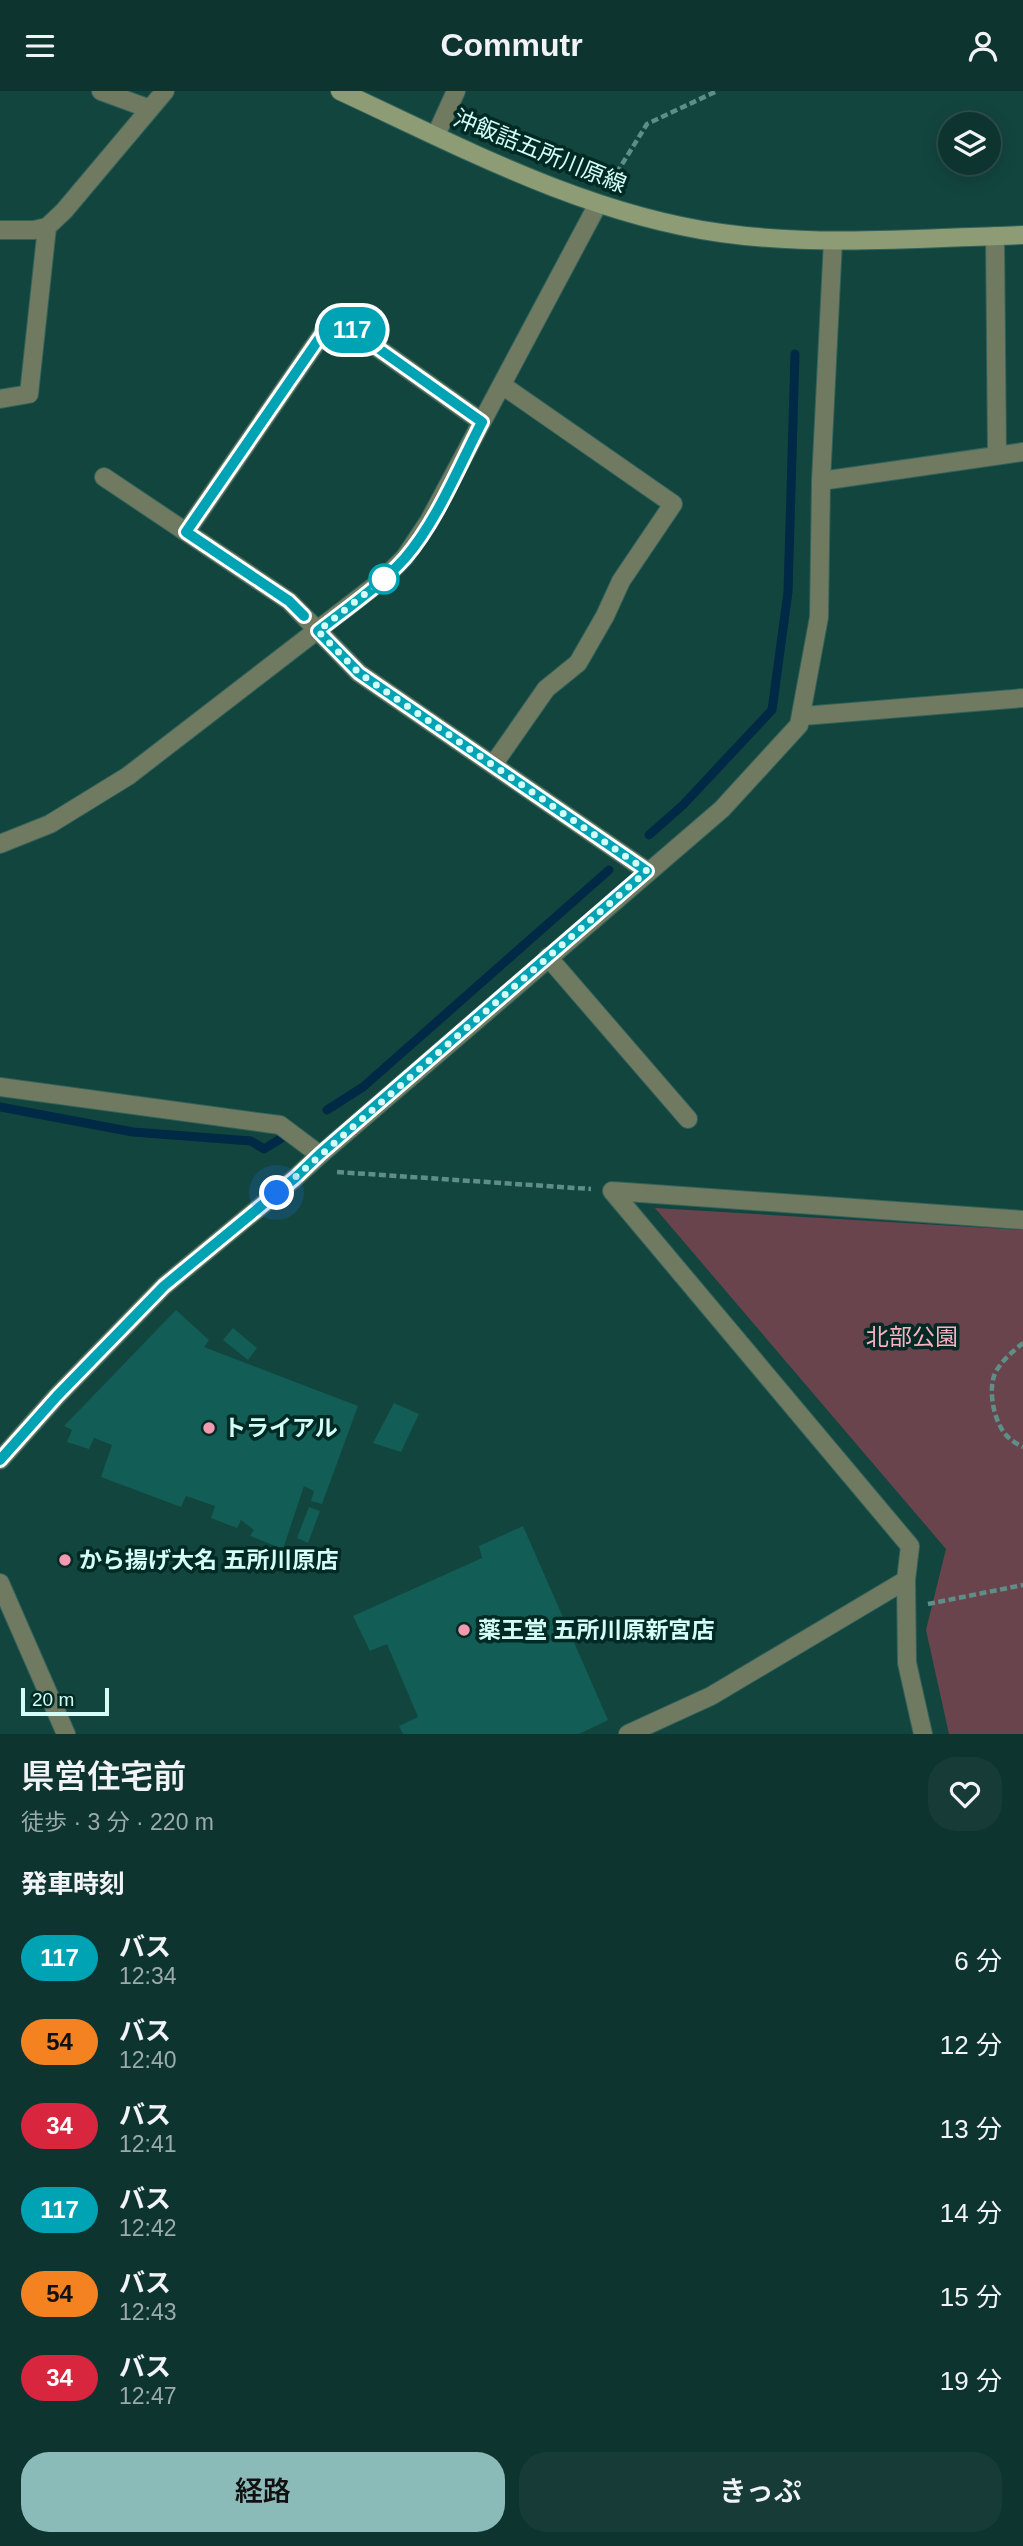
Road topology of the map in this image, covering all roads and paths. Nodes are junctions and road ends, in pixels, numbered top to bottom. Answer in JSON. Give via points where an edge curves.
{"nodes":[{"id":1,"x":101,"y":91,"type":"edge"},
{"id":2,"x":165,"y":91,"type":"edge"},
{"id":3,"x":341,"y":91,"type":"edge"},
{"id":4,"x":456,"y":91,"type":"edge"},
{"id":5,"x":717,"y":91,"type":"edge"},
{"id":6,"x":150,"y":109,"type":"junction"},
{"id":7,"x":436,"y":135,"type":"junction"},
{"id":8,"x":598,"y":204,"type":"junction"},
{"id":9,"x":47,"y":227,"type":"junction"},
{"id":10,"x":0,"y":230,"type":"edge"},
{"id":11,"x":1023,"y":235,"type":"edge"},
{"id":12,"x":995,"y":236,"type":"junction"},
{"id":13,"x":833,"y":240,"type":"junction"},
{"id":14,"x":502,"y":385,"type":"junction"},
{"id":15,"x":0,"y":399,"type":"edge"},
{"id":16,"x":482,"y":422,"type":"junction"},
{"id":17,"x":1023,"y":451,"type":"edge"},
{"id":18,"x":997,"y":455,"type":"junction"},
{"id":19,"x":104,"y":477,"type":"dead end"},
{"id":20,"x":821,"y":481,"type":"junction"},
{"id":21,"x":186,"y":532,"type":"junction"},
{"id":22,"x":318,"y":631,"type":"junction"},
{"id":23,"x":1023,"y":698,"type":"edge"},
{"id":24,"x":803,"y":716,"type":"junction"},
{"id":25,"x":493,"y":765,"type":"junction"},
{"id":26,"x":0,"y":844,"type":"edge"},
{"id":27,"x":647,"y":871,"type":"junction"},
{"id":28,"x":548,"y":957,"type":"junction"},
{"id":29,"x":0,"y":1087,"type":"edge"},
{"id":30,"x":688,"y":1119,"type":"dead end"},
{"id":31,"x":320,"y":1154,"type":"junction"},
{"id":32,"x":612,"y":1191,"type":"junction"},
{"id":33,"x":1023,"y":1220,"type":"edge"},
{"id":34,"x":1023,"y":1343,"type":"edge"},
{"id":35,"x":1023,"y":1447,"type":"edge"},
{"id":36,"x":0,"y":1460,"type":"edge"},
{"id":37,"x":906,"y":1580,"type":"junction"},
{"id":38,"x":0,"y":1583,"type":"edge"},
{"id":39,"x":1023,"y":1585,"type":"edge"},
{"id":40,"x":908,"y":1608,"type":"junction"},
{"id":41,"x":66,"y":1734,"type":"edge"},
{"id":42,"x":628,"y":1734,"type":"edge"},
{"id":43,"x":923,"y":1734,"type":"edge"}],
"edges":[{"from":1,"to":6,"type":"street"},
{"from":2,"to":6,"type":"street"},
{"from":3,"to":7,"type":"main road","name":"沖飯詰五所川原線"},
{"from":4,"to":7,"type":"street"},
{"from":5,"to":8,"type":"path","via":[[647,124]]},
{"from":6,"to":9,"type":"street"},
{"from":7,"to":8,"type":"main road","name":"沖飯詰五所川原線"},
{"from":8,"to":13,"type":"main road","name":"沖飯詰五所川原線","via":[[722,233]]},
{"from":8,"to":14,"type":"street"},
{"from":9,"to":10,"type":"street"},
{"from":9,"to":15,"type":"street","via":[[29,394]]},
{"from":11,"to":12,"type":"main road","name":"沖飯詰五所川原線"},
{"from":12,"to":13,"type":"main road","name":"沖飯詰五所川原線"},
{"from":12,"to":18,"type":"street"},
{"from":13,"to":20,"type":"street"},
{"from":14,"to":16,"type":"street"},
{"from":14,"to":25,"type":"street","via":[[673,504],[621,581],[578,663],[545,689]]},
{"from":16,"to":21,"type":"street","via":[[334,317]]},
{"from":16,"to":22,"type":"street","via":[[405,557]]},
{"from":17,"to":18,"type":"street"},
{"from":18,"to":20,"type":"street"},
{"from":19,"to":21,"type":"street"},
{"from":20,"to":24,"type":"street","via":[[819,617]]},
{"from":21,"to":22,"type":"street","via":[[289,601]]},
{"from":22,"to":25,"type":"street","via":[[359,673]]},
{"from":22,"to":26,"type":"street","via":[[128,776],[50,824]]},
{"from":23,"to":24,"type":"street"},
{"from":24,"to":27,"type":"street","via":[[722,809]]},
{"from":25,"to":27,"type":"street"},
{"from":27,"to":28,"type":"street"},
{"from":28,"to":30,"type":"street"},
{"from":28,"to":31,"type":"street"},
{"from":29,"to":31,"type":"street","via":[[280,1125]]},
{"from":31,"to":32,"type":"path","via":[[336,1171]]},
{"from":31,"to":36,"type":"street","via":[[164,1286]]},
{"from":32,"to":33,"type":"street"},
{"from":32,"to":37,"type":"street","via":[[910,1546]]},
{"from":34,"to":35,"type":"path","via":[[994,1376],[993,1392],[994,1410],[1007,1437]]},
{"from":37,"to":40,"type":"street"},
{"from":37,"to":42,"type":"street","via":[[711,1696]]},
{"from":38,"to":41,"type":"street"},
{"from":39,"to":40,"type":"path"},
{"from":40,"to":43,"type":"street","via":[[907,1663]]}]}
